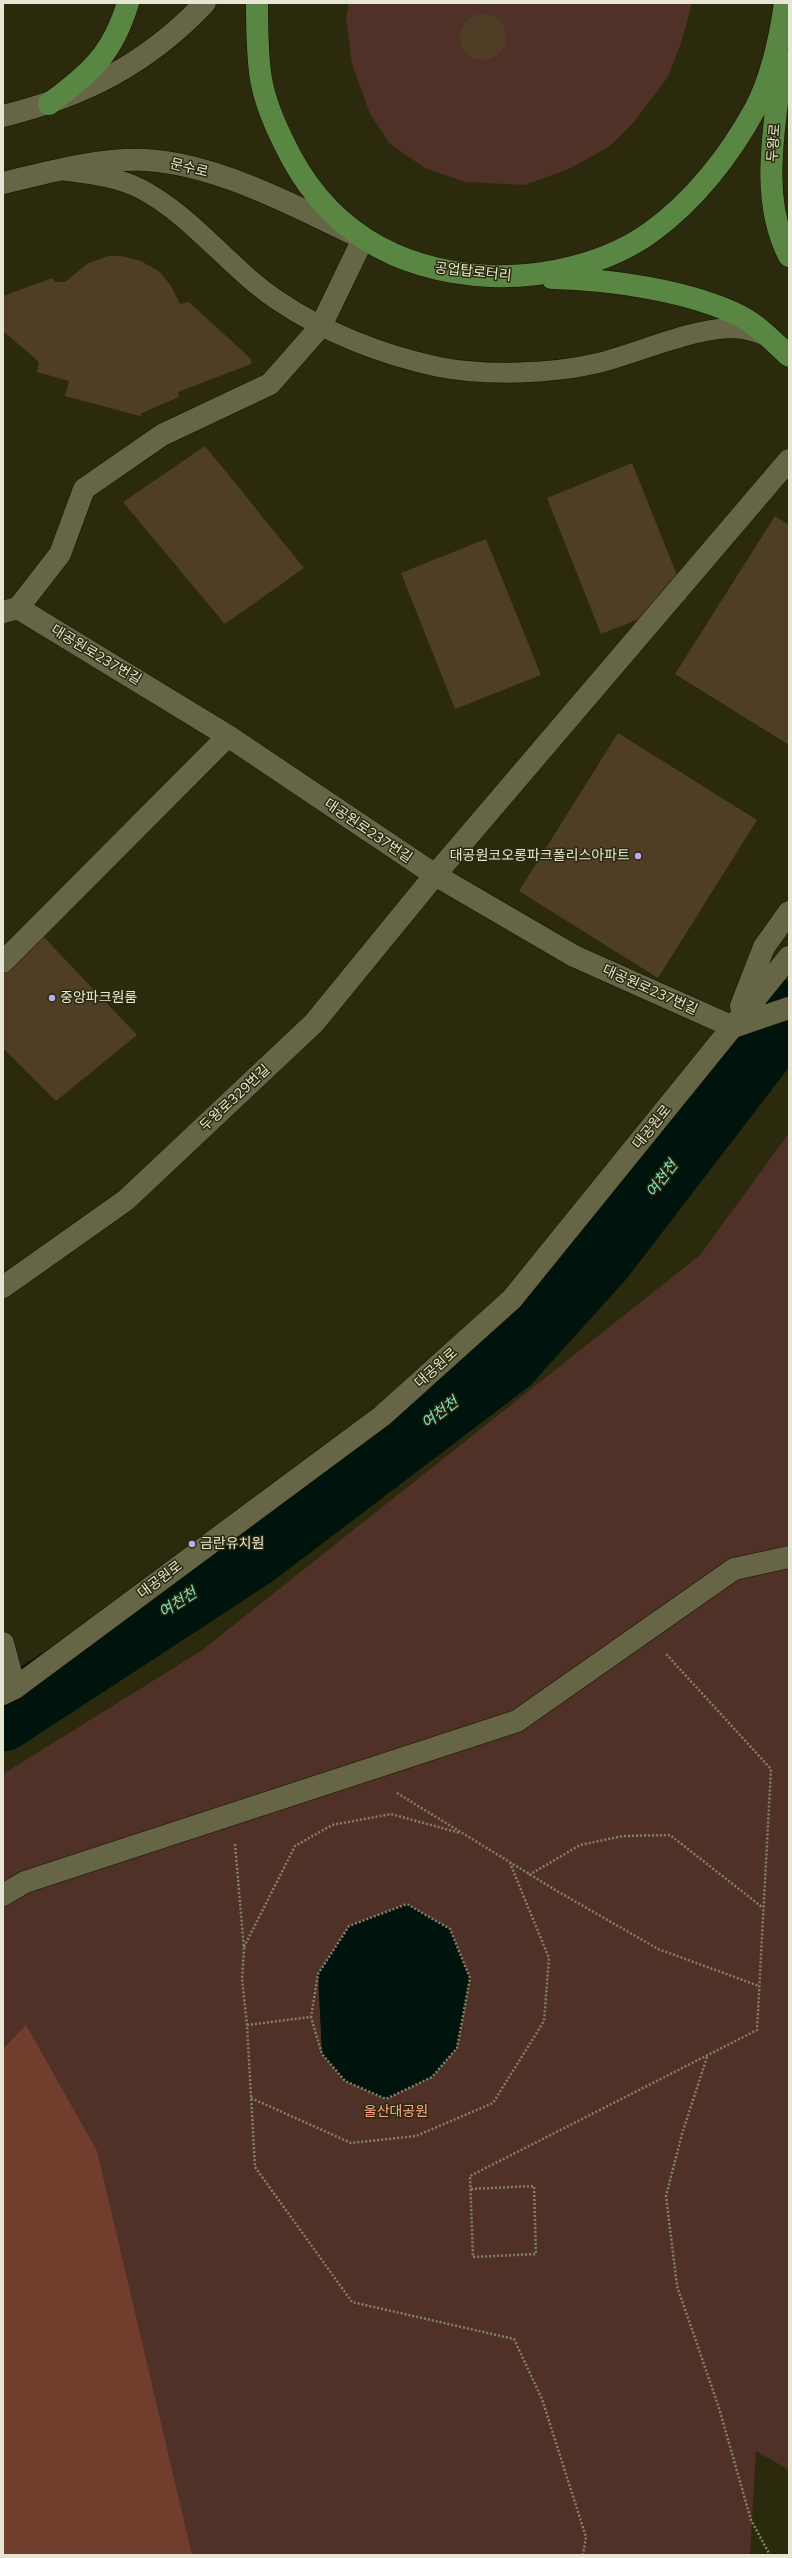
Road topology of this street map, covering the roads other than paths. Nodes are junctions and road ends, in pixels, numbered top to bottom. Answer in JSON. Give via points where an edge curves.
{"nodes":[{"id":1,"x":128,"y":3,"type":"edge"},
{"id":2,"x":204,"y":3,"type":"edge"},
{"id":3,"x":257,"y":3,"type":"edge"},
{"id":4,"x":786,"y":3,"type":"edge"},
{"id":5,"x":784,"y":85,"type":"edge"},
{"id":6,"x":49,"y":104,"type":"junction"},
{"id":7,"x":3,"y":116,"type":"edge"},
{"id":8,"x":733,"y":143,"type":"junction"},
{"id":9,"x":61,"y":170,"type":"junction"},
{"id":10,"x":3,"y":183,"type":"edge"},
{"id":11,"x":363,"y":239,"type":"junction"},
{"id":12,"x":789,"y":256,"type":"edge"},
{"id":13,"x":519,"y":277,"type":"junction"},
{"id":14,"x":321,"y":326,"type":"junction"},
{"id":15,"x":767,"y":336,"type":"junction"},
{"id":16,"x":789,"y":356,"type":"edge"},
{"id":17,"x":789,"y":460,"type":"edge"},
{"id":18,"x":11,"y":610,"type":"edge"},
{"id":19,"x":228,"y":736,"type":"junction"},
{"id":20,"x":435,"y":875,"type":"junction"},
{"id":21,"x":789,"y":912,"type":"edge"},
{"id":22,"x":789,"y":957,"type":"edge"},
{"id":23,"x":3,"y":962,"type":"edge"},
{"id":24,"x":789,"y":1008,"type":"edge"},
{"id":25,"x":733,"y":1028,"type":"junction"},
{"id":26,"x":3,"y":1287,"type":"edge"},
{"id":27,"x":789,"y":1557,"type":"edge"},
{"id":28,"x":3,"y":1643,"type":"edge"},
{"id":29,"x":9,"y":1691,"type":"edge"},
{"id":30,"x":3,"y":1895,"type":"edge"}],
"edges":[{"from":1,"to":6,"type":"main road","via":[[118,33],[102,58],[80,80]]},
{"from":2,"to":6,"type":"street","via":[[157,48],[127,68],[92,87]]},
{"from":3,"to":11,"type":"main road","name":"공업탑로터리","via":[[257,37],[262,80],[273,121],[309,188],[336,218]]},
{"from":4,"to":5,"type":"main road","name":"두왕로"},
{"from":4,"to":8,"type":"main road","name":"공업탑로터리","via":[[769,73],[755,108]]},
{"from":5,"to":8,"type":"street"},
{"from":5,"to":12,"type":"main road","name":"두왕로","via":[[773,139],[772,183],[775,216],[782,243]]},
{"from":6,"to":7,"type":"street"},
{"from":8,"to":13,"type":"main road","name":"공업탑로터리","via":[[686,203],[650,233],[608,254],[566,268]]},
{"from":9,"to":10,"type":"street","name":"문수로"},
{"from":9,"to":11,"type":"street","name":"문수로","via":[[145,160],[180,163],[292,204]]},
{"from":9,"to":14,"type":"lane","via":[[99,176],[140,188],[193,224],[276,299]]},
{"from":11,"to":13,"type":"main road","name":"공업탑로터리","via":[[391,254],[428,267],[469,275]]},
{"from":11,"to":14,"type":"street"},
{"from":13,"to":15,"type":"main road","via":[[567,278],[614,283],[669,293],[714,305],[736,314]]},
{"from":14,"to":15,"type":"lane","via":[[387,353],[440,367],[501,372],[550,371],[597,363],[683,337],[716,330],[743,328]]},
{"from":14,"to":18,"type":"street","via":[[270,384],[162,436],[84,488],[60,554]]},
{"from":15,"to":16,"type":"main road"},
{"from":17,"to":20,"type":"street","name":"두왕로329번길"},
{"from":18,"to":19,"type":"street","name":"대공원로237번길"},
{"from":19,"to":20,"type":"street","name":"대공원로237번길"},
{"from":19,"to":23,"type":"street"},
{"from":20,"to":25,"type":"street","name":"대공원로237번길","via":[[574,956]]},
{"from":20,"to":26,"type":"street","name":"두왕로329번길","via":[[314,1023],[126,1200]]},
{"from":21,"to":25,"type":"street","via":[[764,947]]},
{"from":22,"to":25,"type":"street","name":"대공원로"},
{"from":24,"to":25,"type":"street"},
{"from":25,"to":29,"type":"street","name":"대공원로","via":[[512,1299],[382,1416]]},
{"from":27,"to":30,"type":"street","via":[[734,1570],[517,1721],[25,1882]]},
{"from":28,"to":29,"type":"street"}]}
